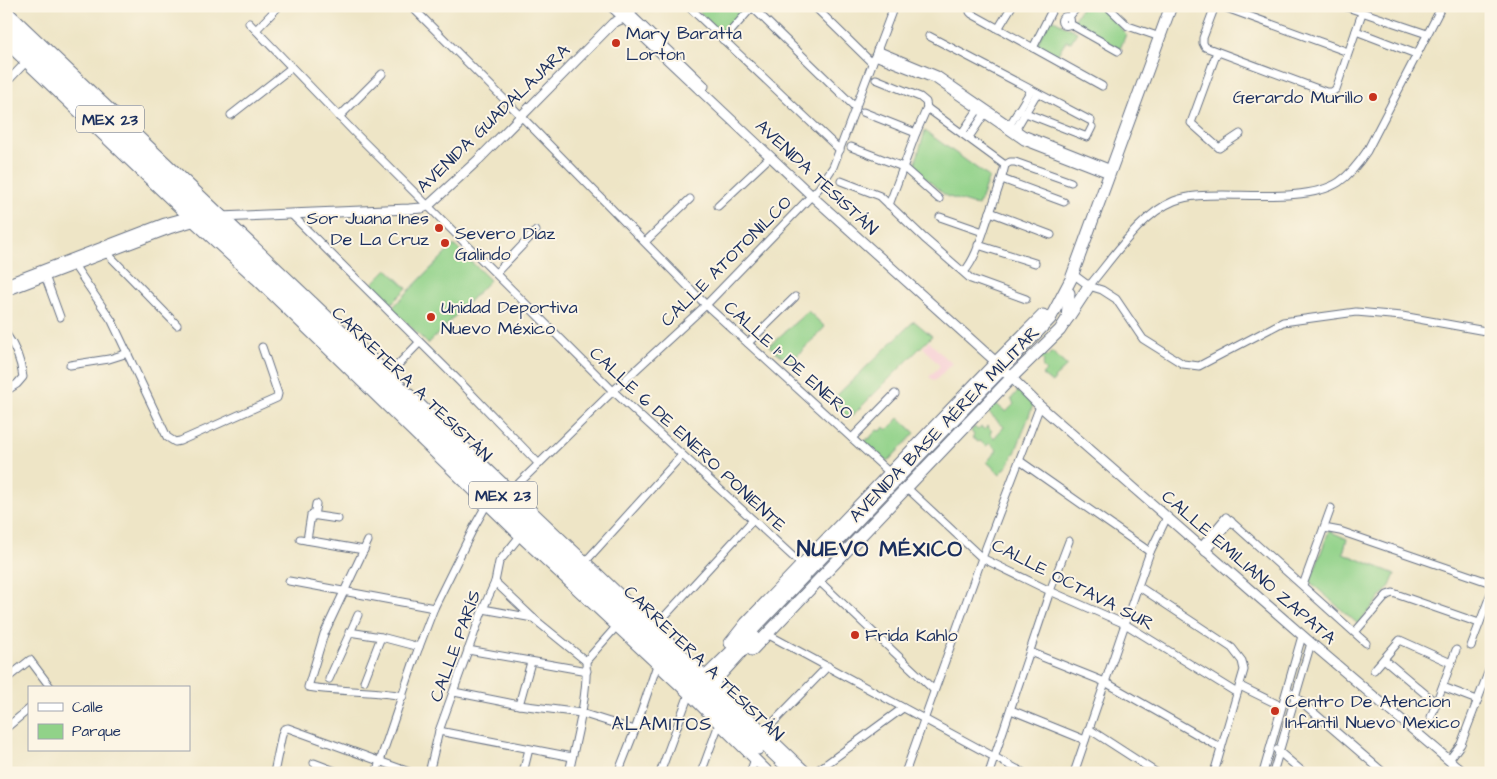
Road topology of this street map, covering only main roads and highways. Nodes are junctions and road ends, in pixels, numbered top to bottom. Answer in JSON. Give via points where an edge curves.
{"nodes":[{"id":1,"x":1171,"y":6,"type":"edge"},
{"id":2,"x":6,"y":10,"type":"edge"},
{"id":3,"x":6,"y":20,"type":"edge"},
{"id":4,"x":6,"y":34,"type":"edge"},
{"id":5,"x":6,"y":44,"type":"edge"},
{"id":6,"x":205,"y":216,"type":"junction"},
{"id":7,"x":1089,"y":286,"type":"road end"},
{"id":8,"x":1065,"y":296,"type":"junction"},
{"id":9,"x":1067,"y":319,"type":"junction"},
{"id":10,"x":1007,"y":370,"type":"junction"},
{"id":11,"x":466,"y":455,"type":"junction"},
{"id":12,"x":651,"y":630,"type":"junction"},
{"id":13,"x":715,"y":666,"type":"junction"},
{"id":14,"x":703,"y":688,"type":"junction"},
{"id":15,"x":769,"y":773,"type":"edge"},
{"id":16,"x":782,"y":773,"type":"edge"},
{"id":17,"x":793,"y":773,"type":"edge"},
{"id":18,"x":807,"y":773,"type":"edge"}],
"edges":[{"from":1,"to":8,"type":"main road","name":"AVENIDA BASE AÉREA MILITAR"},
{"from":2,"to":6,"type":"main road"},
{"from":3,"to":6,"type":"main road","name":"CARRETERA A TESISTÁN","number":"MEX 23"},
{"from":4,"to":6,"type":"main road","name":"CARRETERA A TESISTÁN","number":"MEX 23"},
{"from":5,"to":6,"type":"main road"},
{"from":6,"to":11,"type":"main road","name":"CARRETERA A TESISTÁN","number":"MEX 23"},
{"from":6,"to":11,"type":"main road","via":[[388,375]]},
{"from":6,"to":14,"type":"main road","name":"CARRETERA A TESISTÁN","number":"MEX 23"},
{"from":6,"to":14,"type":"main road","via":[[256,279],[616,627],[657,665]]},
{"from":7,"to":9,"type":"main road"},
{"from":8,"to":9,"type":"main road","name":"AVENIDA BASE AÉREA MILITAR"},
{"from":8,"to":10,"type":"main road","name":"AVENIDA BASE AÉREA MILITAR"},
{"from":9,"to":10,"type":"main road","name":"AVENIDA BASE AÉREA MILITAR","via":[[1060,330]]},
{"from":10,"to":13,"type":"main road","name":"AVENIDA BASE AÉREA MILITAR"},
{"from":10,"to":13,"type":"main road","name":"AVENIDA BASE AÉREA MILITAR","via":[[891,474],[746,623]]},
{"from":10,"to":14,"type":"main road","name":"AVENIDA BASE AÉREA MILITAR"},
{"from":10,"to":14,"type":"main road","name":"AVENIDA BASE AÉREA MILITAR","via":[[906,487],[768,634],[733,669]]},
{"from":11,"to":12,"type":"main road","name":"CARRETERA A TESISTÁN","number":"MEX 23"},
{"from":11,"to":12,"type":"main road","via":[[511,491]]},
{"from":12,"to":14,"type":"main road","name":"CARRETERA A TESISTÁN","number":"MEX 23"},
{"from":13,"to":14,"type":"main road","name":"AVENIDA BASE AÉREA MILITAR"},
{"from":14,"to":15,"type":"main road","via":[[719,724]]},
{"from":14,"to":16,"type":"main road","name":"CARRETERA A TESISTÁN","number":"MEX 23"},
{"from":14,"to":17,"type":"main road","name":"CARRETERA A TESISTÁN","number":"MEX 23"},
{"from":14,"to":18,"type":"main road","via":[[764,732]]}]}
